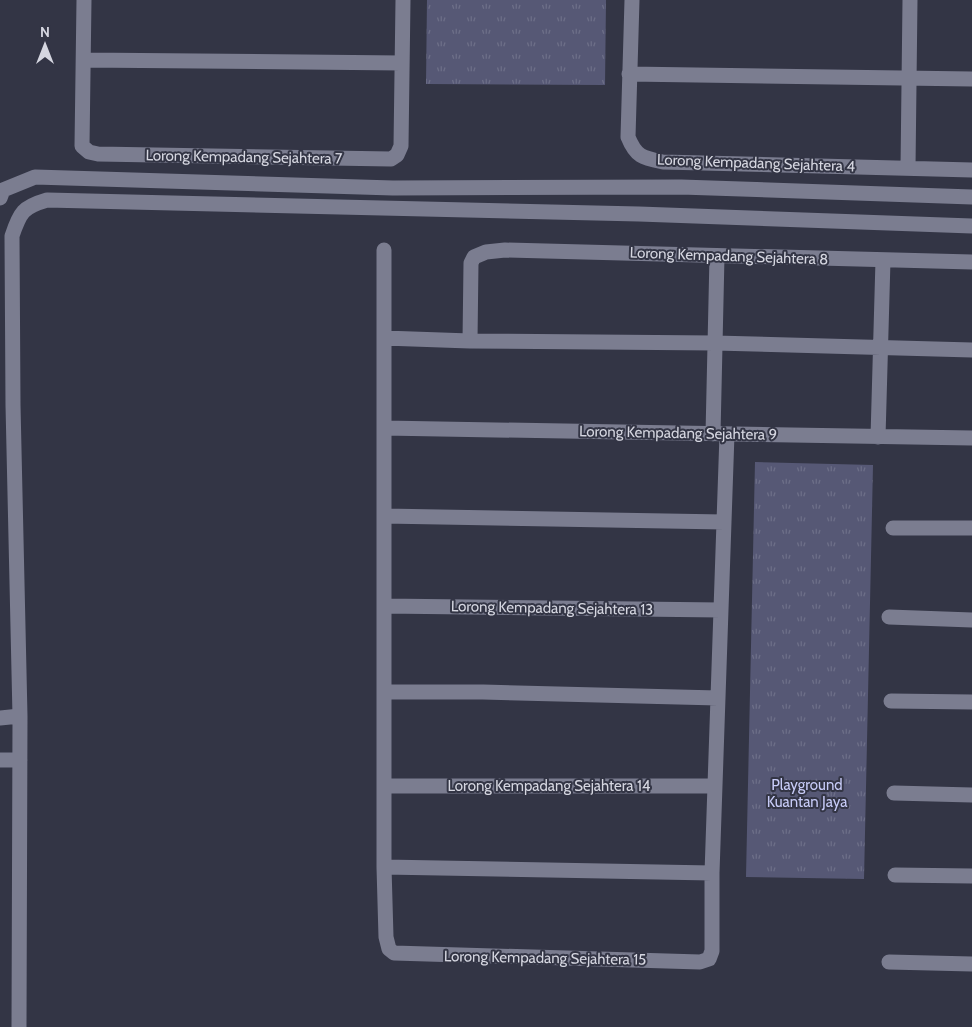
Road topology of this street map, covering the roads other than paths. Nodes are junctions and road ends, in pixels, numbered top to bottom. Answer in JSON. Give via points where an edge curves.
{"nodes":[{"id":1,"x":84,"y":0,"type":"edge"},
{"id":2,"x":403,"y":0,"type":"edge"},
{"id":3,"x":632,"y":0,"type":"edge"},
{"id":4,"x":910,"y":0,"type":"edge"},
{"id":5,"x":84,"y":60,"type":"junction"},
{"id":6,"x":402,"y":63,"type":"junction"},
{"id":7,"x":629,"y":74,"type":"junction"},
{"id":8,"x":909,"y":78,"type":"junction"},
{"id":9,"x":972,"y":79,"type":"edge"},
{"id":10,"x":908,"y":168,"type":"junction"},
{"id":11,"x":972,"y":170,"type":"edge"},
{"id":12,"x":972,"y":197,"type":"edge"},
{"id":13,"x":0,"y":198,"type":"edge"},
{"id":14,"x":972,"y":226,"type":"edge"},
{"id":15,"x":384,"y":250,"type":"dead end"},
{"id":16,"x":717,"y":256,"type":"junction"},
{"id":17,"x":883,"y":260,"type":"junction"},
{"id":18,"x":972,"y":262,"type":"edge"},
{"id":19,"x":384,"y":338,"type":"junction"},
{"id":20,"x":470,"y":342,"type":"junction"},
{"id":21,"x":715,"y":343,"type":"junction"},
{"id":22,"x":881,"y":348,"type":"junction"},
{"id":23,"x":972,"y":350,"type":"edge"},
{"id":24,"x":6,"y":405,"type":"edge"},
{"id":25,"x":384,"y":428,"type":"junction"},
{"id":26,"x":720,"y":434,"type":"junction"},
{"id":27,"x":878,"y":437,"type":"junction"},
{"id":28,"x":972,"y":438,"type":"edge"},
{"id":29,"x":384,"y":516,"type":"junction"},
{"id":30,"x":724,"y":522,"type":"junction"},
{"id":31,"x":893,"y":528,"type":"dead end"},
{"id":32,"x":972,"y":528,"type":"edge"},
{"id":33,"x":384,"y":606,"type":"junction"},
{"id":34,"x":721,"y":610,"type":"junction"},
{"id":35,"x":890,"y":617,"type":"dead end"},
{"id":36,"x":972,"y":620,"type":"edge"},
{"id":37,"x":384,"y":692,"type":"junction"},
{"id":38,"x":718,"y":698,"type":"junction"},
{"id":39,"x":891,"y":701,"type":"dead end"},
{"id":40,"x":972,"y":702,"type":"edge"},
{"id":41,"x":20,"y":716,"type":"junction"},
{"id":42,"x":0,"y":718,"type":"edge"},
{"id":43,"x":0,"y":760,"type":"edge"},
{"id":44,"x":20,"y":760,"type":"junction"},
{"id":45,"x":384,"y":786,"type":"junction"},
{"id":46,"x":715,"y":786,"type":"junction"},
{"id":47,"x":894,"y":793,"type":"dead end"},
{"id":48,"x":972,"y":795,"type":"edge"},
{"id":49,"x":384,"y":867,"type":"junction"},
{"id":50,"x":712,"y":873,"type":"junction"},
{"id":51,"x":895,"y":875,"type":"dead end"},
{"id":52,"x":972,"y":876,"type":"edge"},
{"id":53,"x":890,"y":962,"type":"dead end"},
{"id":54,"x":972,"y":964,"type":"edge"},
{"id":55,"x":19,"y":1027,"type":"edge"}],
"edges":[{"from":1,"to":5,"type":"street"},
{"from":2,"to":6,"type":"street"},
{"from":3,"to":7,"type":"street","name":"Lorong Kempadang Sejahtera 4"},
{"from":4,"to":8,"type":"street"},
{"from":5,"to":6,"type":"street"},
{"from":5,"to":6,"type":"street","name":"Lorong Kempadang Sejahtera 7","via":[[82,146],[89,152],[391,159],[401,146]]},
{"from":7,"to":8,"type":"street"},
{"from":7,"to":10,"type":"street","name":"Lorong Kempadang Sejahtera 4","via":[[628,137],[633,149],[646,159]]},
{"from":8,"to":9,"type":"street"},
{"from":8,"to":10,"type":"street"},
{"from":10,"to":11,"type":"street","name":"Lorong Kempadang Sejahtera 4"},
{"from":12,"to":13,"type":"street","via":[[682,187],[393,188],[34,177],[4,190]]},
{"from":14,"to":24,"type":"street","via":[[640,214],[47,200],[29,205],[17,220],[12,236]]},
{"from":15,"to":19,"type":"street"},
{"from":16,"to":17,"type":"street","name":"Lorong Kempadang Sejahtera 8"},
{"from":16,"to":20,"type":"street","name":"Lorong Kempadang Sejahtera 8","via":[[486,252],[474,257],[471,263]]},
{"from":16,"to":21,"type":"street"},
{"from":17,"to":18,"type":"street","name":"Lorong Kempadang Sejahtera 8"},
{"from":17,"to":22,"type":"street"},
{"from":19,"to":20,"type":"street"},
{"from":19,"to":25,"type":"street"},
{"from":20,"to":21,"type":"street"},
{"from":21,"to":22,"type":"street"},
{"from":21,"to":26,"type":"street"},
{"from":22,"to":23,"type":"street"},
{"from":22,"to":27,"type":"street"},
{"from":24,"to":41,"type":"street"},
{"from":25,"to":26,"type":"street","name":"Lorong Kempadang Sejahtera 9"},
{"from":25,"to":29,"type":"street"},
{"from":26,"to":27,"type":"street","name":"Lorong Kempadang Sejahtera 9"},
{"from":26,"to":30,"type":"street"},
{"from":27,"to":28,"type":"street","name":"Lorong Kempadang Sejahtera 9"},
{"from":29,"to":30,"type":"street"},
{"from":29,"to":33,"type":"street"},
{"from":30,"to":34,"type":"street"},
{"from":31,"to":32,"type":"street"},
{"from":33,"to":34,"type":"street","name":"Lorong Kempadang Sejahtera 13"},
{"from":33,"to":37,"type":"street"},
{"from":34,"to":38,"type":"street"},
{"from":35,"to":36,"type":"street"},
{"from":37,"to":38,"type":"street"},
{"from":37,"to":45,"type":"street"},
{"from":38,"to":46,"type":"street"},
{"from":39,"to":40,"type":"street"},
{"from":41,"to":42,"type":"street"},
{"from":41,"to":44,"type":"street"},
{"from":43,"to":44,"type":"street"},
{"from":44,"to":55,"type":"street"},
{"from":45,"to":46,"type":"street","name":"Lorong Kempadang Sejahtera 14"},
{"from":45,"to":49,"type":"street"},
{"from":46,"to":50,"type":"street"},
{"from":47,"to":48,"type":"street"},
{"from":49,"to":50,"type":"street"},
{"from":49,"to":50,"type":"street","name":"Lorong Kempadang Sejahtera 15","via":[[386,944],[394,953],[700,962],[709,959],[712,951]]},
{"from":51,"to":52,"type":"street"},
{"from":53,"to":54,"type":"street"}]}
